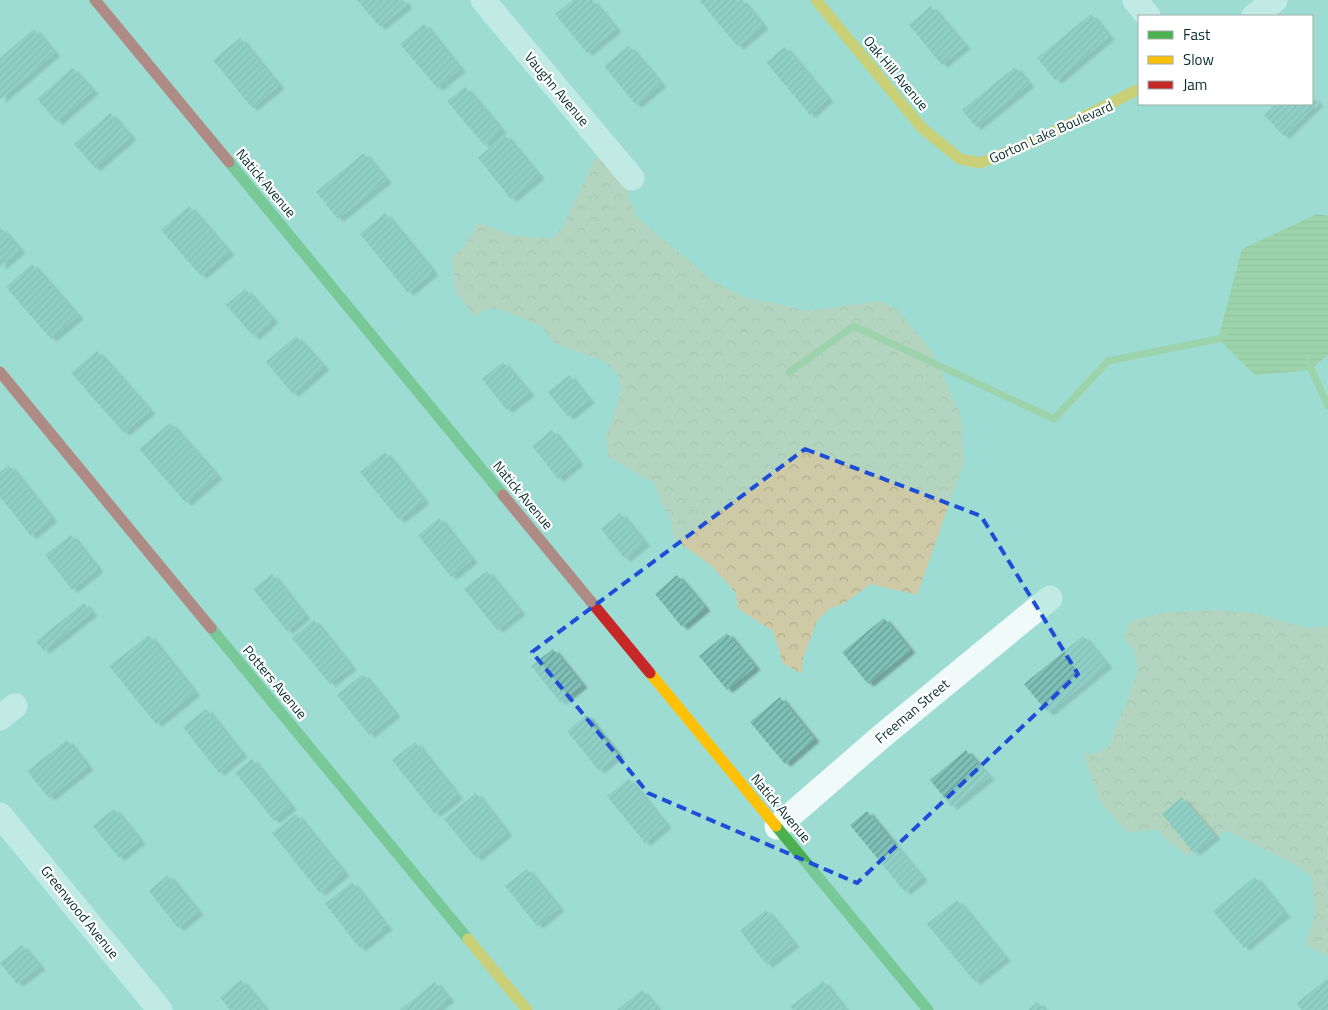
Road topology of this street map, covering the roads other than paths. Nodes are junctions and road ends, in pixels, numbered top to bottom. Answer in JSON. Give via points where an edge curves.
{"nodes":[{"id":1,"x":95,"y":0,"type":"edge"},
{"id":2,"x":483,"y":0,"type":"edge"},
{"id":3,"x":816,"y":0,"type":"edge"},
{"id":4,"x":1135,"y":0,"type":"edge"},
{"id":5,"x":1275,"y":0,"type":"edge"},
{"id":6,"x":1147,"y":15,"type":"edge"},
{"id":7,"x":1255,"y":15,"type":"edge"},
{"id":8,"x":1138,"y":90,"type":"edge"},
{"id":9,"x":960,"y":159,"type":"joint"},
{"id":10,"x":632,"y":178,"type":"dead end"},
{"id":11,"x":0,"y":372,"type":"edge"},
{"id":12,"x":1050,"y":598,"type":"dead end"},
{"id":13,"x":0,"y":815,"type":"edge"},
{"id":14,"x":777,"y":827,"type":"junction"},
{"id":15,"x":160,"y":1010,"type":"edge"},
{"id":16,"x":527,"y":1010,"type":"edge"},
{"id":17,"x":928,"y":1010,"type":"edge"}],
"edges":[{"from":1,"to":14,"type":"street","name":"Natick Avenue"},
{"from":2,"to":10,"type":"street","name":"Vaughn Avenue"},
{"from":3,"to":9,"type":"street","name":"Oak Hill Avenue","via":[[922,128]]},
{"from":4,"to":6,"type":"street"},
{"from":5,"to":7,"type":"street"},
{"from":8,"to":9,"type":"street","name":"Gorton Lake Boulevard","via":[[1038,140],[980,163]]},
{"from":11,"to":16,"type":"street","name":"Potters Avenue"},
{"from":12,"to":14,"type":"street","name":"Freeman Street"},
{"from":13,"to":15,"type":"street","name":"Greenwood Avenue"},
{"from":14,"to":17,"type":"street","name":"Natick Avenue"}]}
